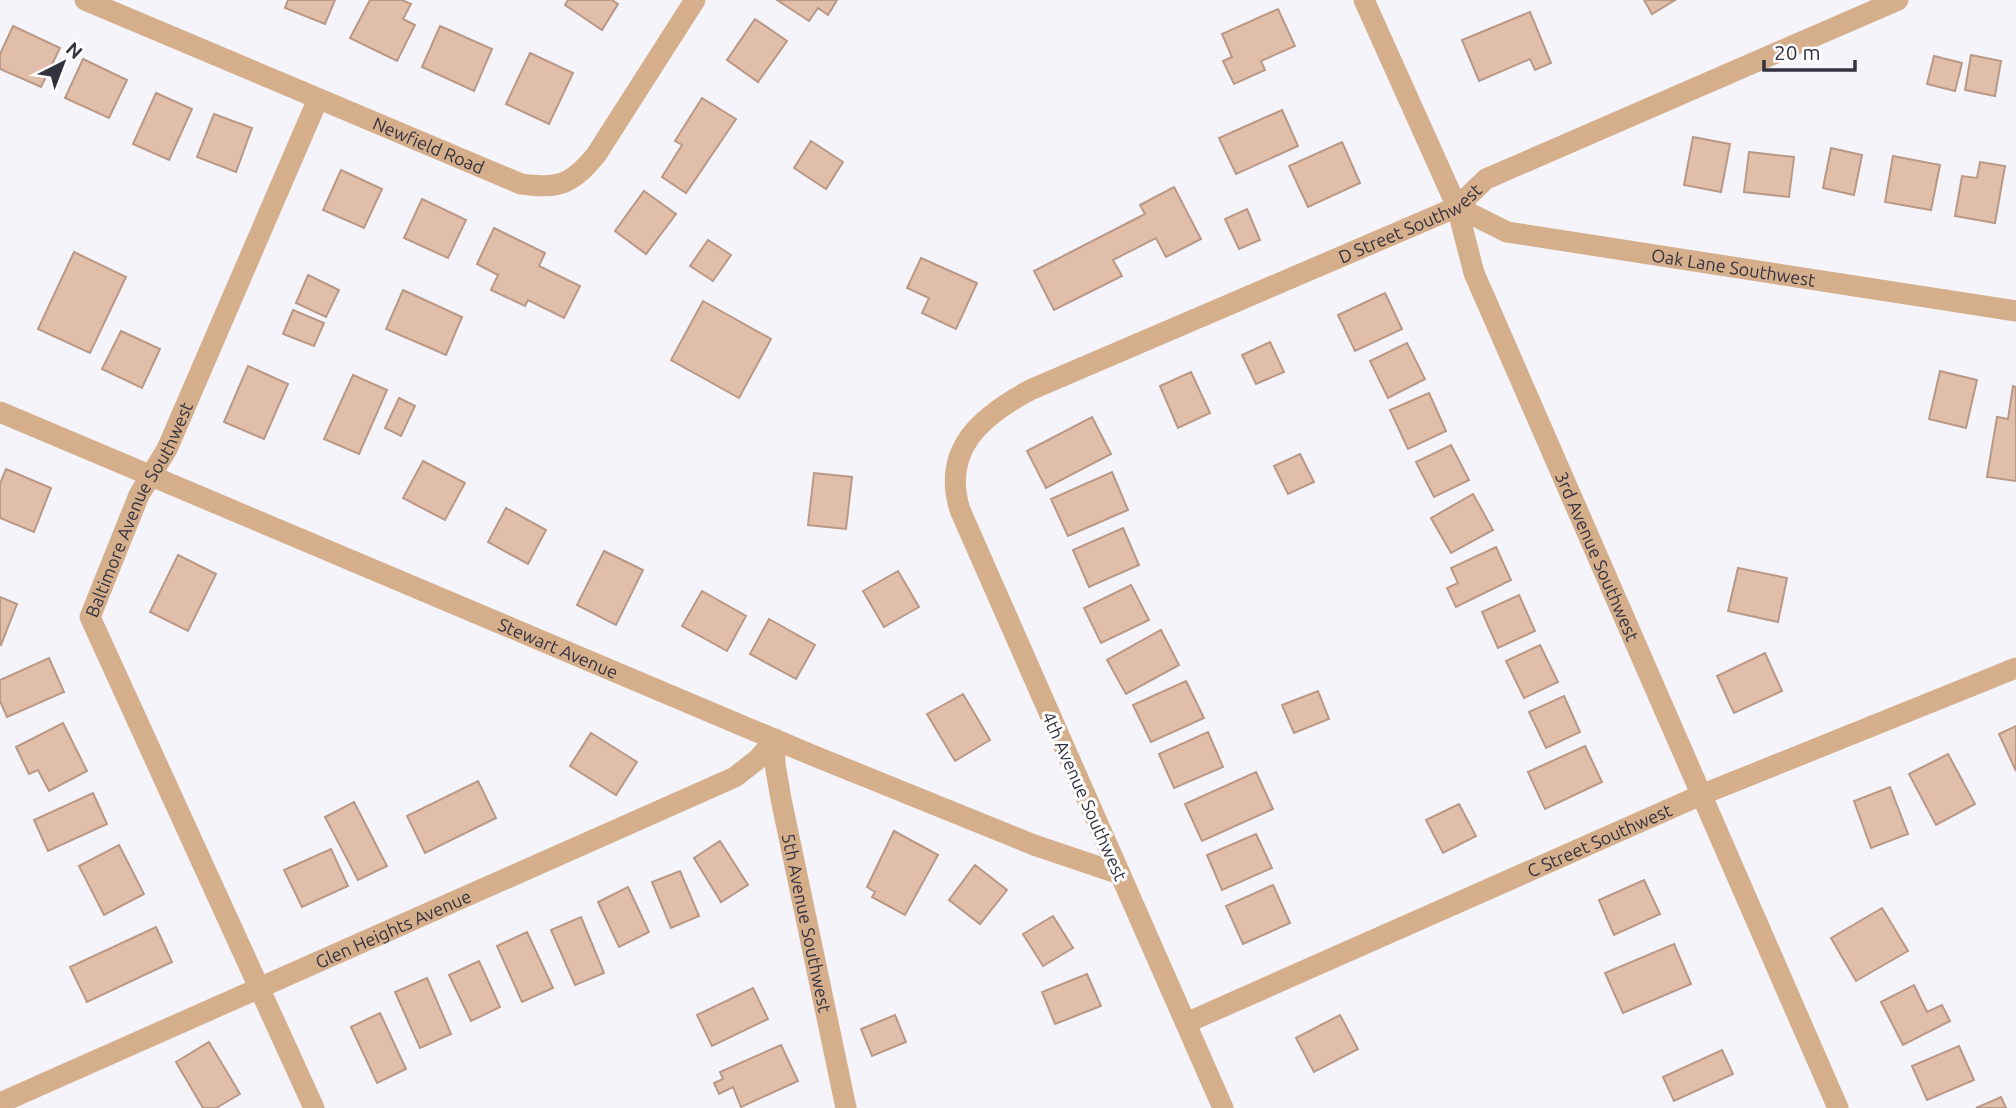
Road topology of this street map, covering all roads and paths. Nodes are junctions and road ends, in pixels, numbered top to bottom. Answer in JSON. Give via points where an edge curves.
{"nodes":[{"id":1,"x":85,"y":0,"type":"edge"},
{"id":2,"x":695,"y":0,"type":"edge"},
{"id":3,"x":1364,"y":0,"type":"edge"},
{"id":4,"x":1898,"y":0,"type":"edge"},
{"id":5,"x":318,"y":99,"type":"junction"},
{"id":6,"x":1457,"y":207,"type":"junction"},
{"id":7,"x":2016,"y":311,"type":"edge"},
{"id":8,"x":0,"y":412,"type":"edge"},
{"id":9,"x":151,"y":476,"type":"junction"},
{"id":10,"x":954,"y":481,"type":"joint"},
{"id":11,"x":2016,"y":668,"type":"edge"},
{"id":12,"x":775,"y":738,"type":"junction"},
{"id":13,"x":1701,"y":795,"type":"junction"},
{"id":14,"x":1120,"y":874,"type":"junction"},
{"id":15,"x":261,"y":988,"type":"junction"},
{"id":16,"x":1186,"y":1023,"type":"junction"},
{"id":17,"x":0,"y":1103,"type":"edge"},
{"id":18,"x":314,"y":1108,"type":"edge"},
{"id":19,"x":846,"y":1108,"type":"edge"},
{"id":20,"x":1223,"y":1108,"type":"edge"},
{"id":21,"x":1838,"y":1108,"type":"edge"}],
"edges":[{"from":1,"to":5,"type":"street","name":"Newfield Road"},
{"from":2,"to":5,"type":"street","name":"Newfield Road","via":[[596,155],[581,174],[564,184],[521,184]]},
{"from":3,"to":6,"type":"street","name":"3rd Avenue Southwest"},
{"from":4,"to":6,"type":"street","name":"D Street Southwest","via":[[1486,179]]},
{"from":5,"to":9,"type":"street","name":"Baltimore Avenue Southwest","via":[[167,449]]},
{"from":6,"to":7,"type":"street","name":"Oak Lane Southwest","via":[[1507,232]]},
{"from":6,"to":10,"type":"street","name":"D Street Southwest","via":[[1009,401],[972,431]]},
{"from":6,"to":13,"type":"street","name":"3rd Avenue Southwest","via":[[1474,273]]},
{"from":8,"to":9,"type":"street","name":"Stewart Avenue"},
{"from":9,"to":12,"type":"street","name":"Stewart Avenue"},
{"from":9,"to":15,"type":"street","name":"Baltimore Avenue Southwest","via":[[90,617]]},
{"from":10,"to":14,"type":"street","name":"4th Avenue Southwest","via":[[971,535]]},
{"from":11,"to":13,"type":"street","name":"C Street Southwest"},
{"from":12,"to":14,"type":"street","name":"Stewart Avenue","via":[[1034,845]]},
{"from":12,"to":15,"type":"street","name":"Glen Heights Avenue","via":[[735,778]]},
{"from":12,"to":19,"type":"street","name":"5th Avenue Southwest","via":[[781,799]]},
{"from":13,"to":16,"type":"street","name":"C Street Southwest"},
{"from":13,"to":21,"type":"street","name":"3rd Avenue Southwest"},
{"from":14,"to":16,"type":"street","name":"4th Avenue Southwest"},
{"from":15,"to":17,"type":"street","name":"Glen Heights Avenue"},
{"from":15,"to":18,"type":"street","name":"Baltimore Avenue Southwest"},
{"from":16,"to":20,"type":"street","name":"4th Avenue Southwest"}]}
